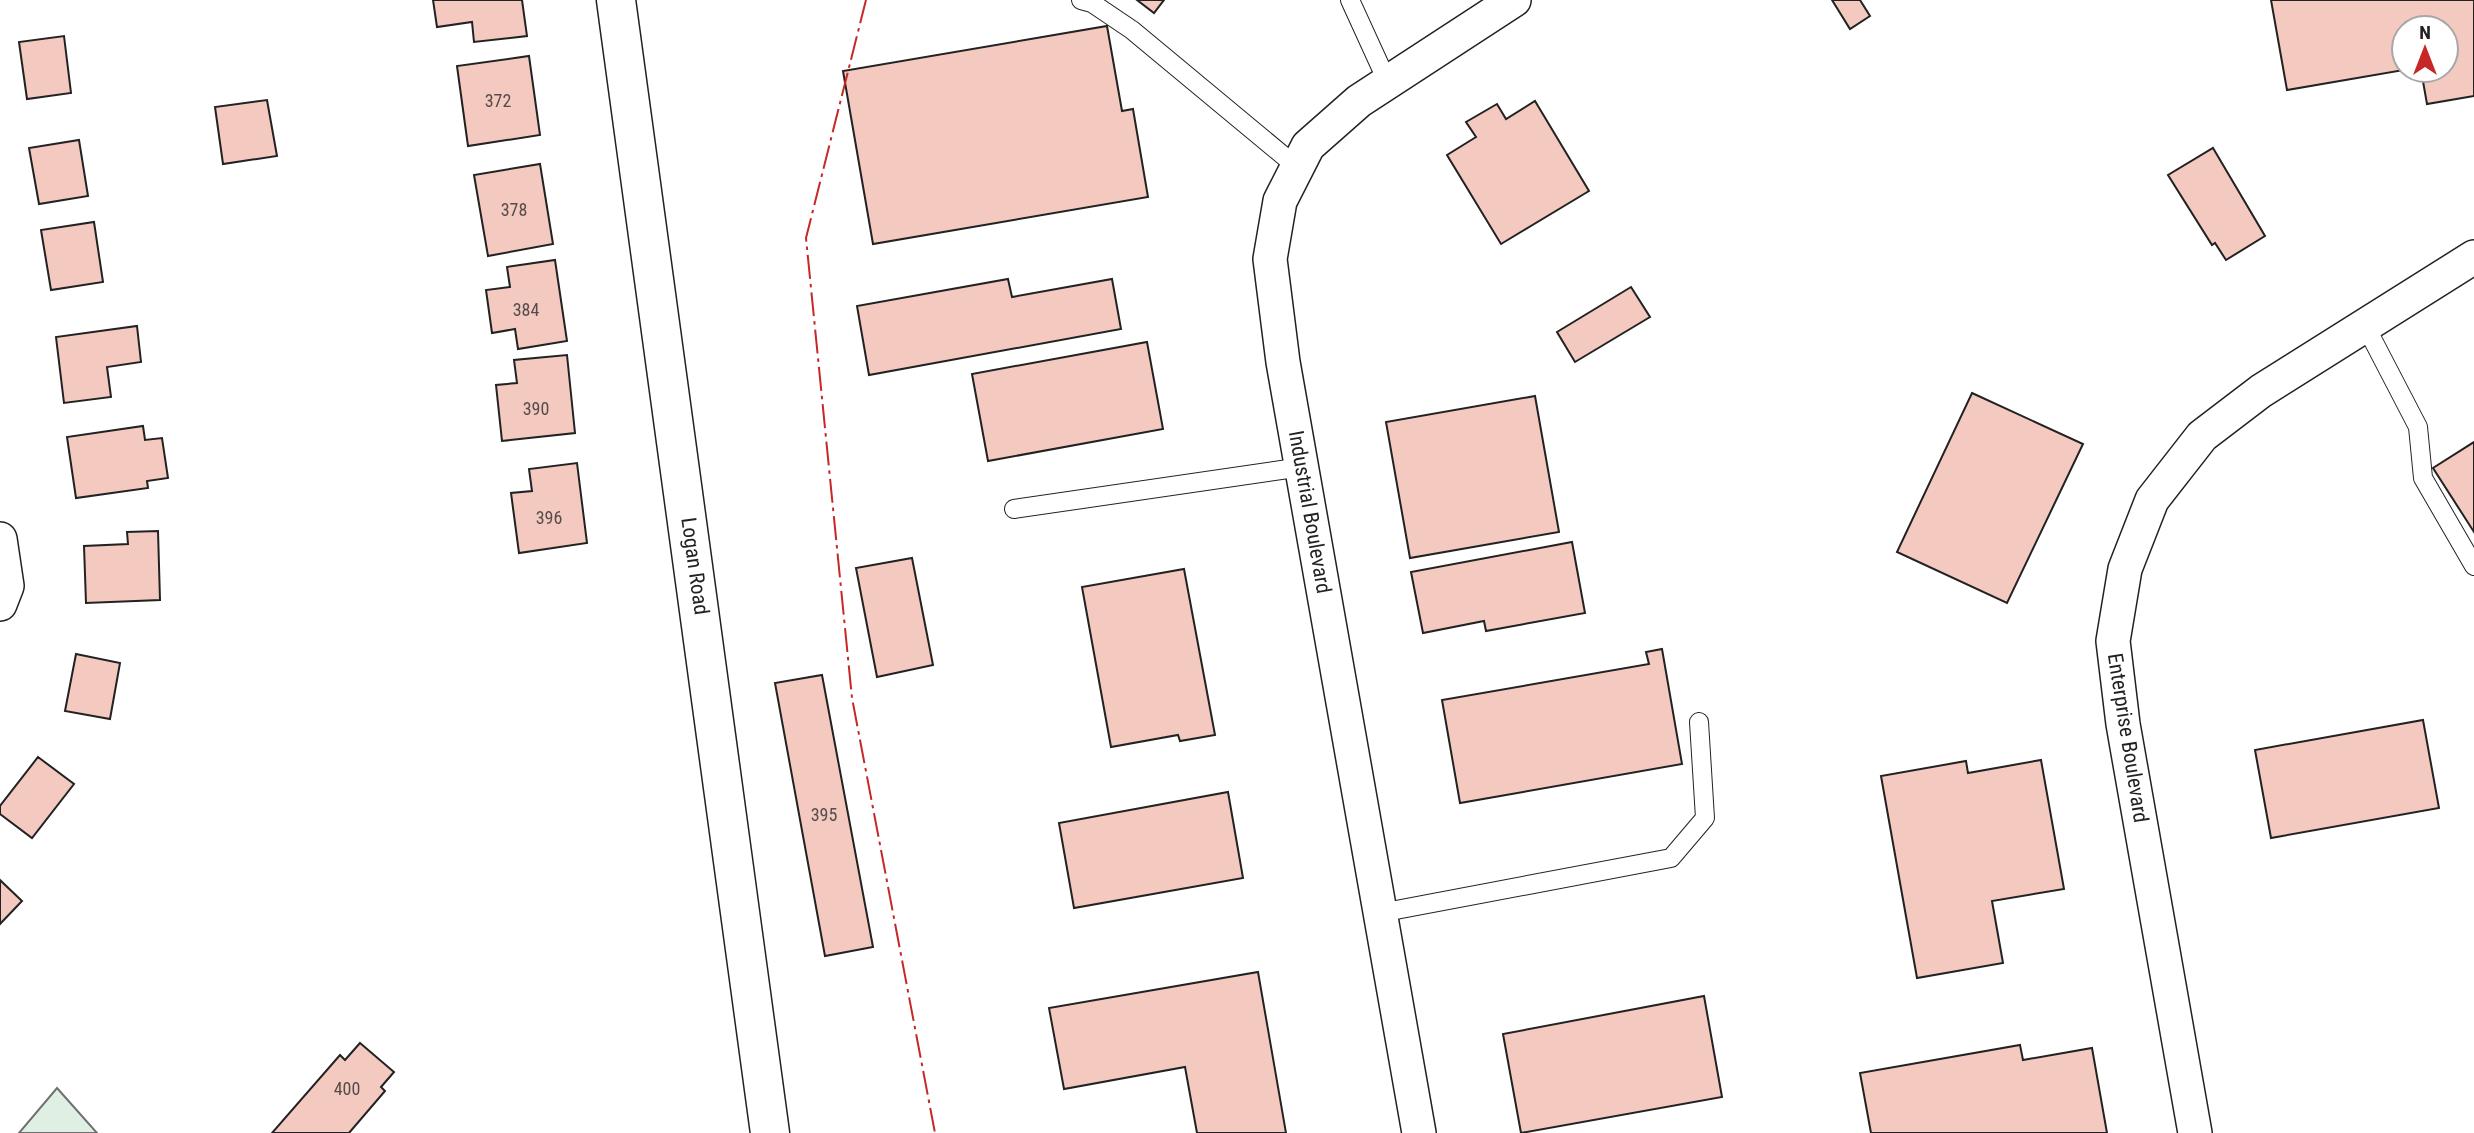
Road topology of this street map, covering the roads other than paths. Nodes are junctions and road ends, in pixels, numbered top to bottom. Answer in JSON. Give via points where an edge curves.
{"nodes":[{"id":1,"x":616,"y":0,"type":"edge"},
{"id":2,"x":1081,"y":0,"type":"edge"},
{"id":3,"x":1350,"y":0,"type":"edge"},
{"id":4,"x":1514,"y":0,"type":"edge"},
{"id":5,"x":1387,"y":81,"type":"junction"},
{"id":6,"x":1297,"y":167,"type":"junction"},
{"id":7,"x":2474,"y":257,"type":"edge"},
{"id":8,"x":2365,"y":325,"type":"junction"},
{"id":9,"x":1301,"y":467,"type":"junction"},
{"id":10,"x":1014,"y":509,"type":"dead end"},
{"id":11,"x":0,"y":539,"type":"edge"},
{"id":12,"x":2474,"y":566,"type":"edge"},
{"id":13,"x":0,"y":604,"type":"edge"},
{"id":14,"x":1699,"y":722,"type":"dead end"},
{"id":15,"x":1380,"y":913,"type":"junction"},
{"id":16,"x":770,"y":1133,"type":"edge"},
{"id":17,"x":1419,"y":1133,"type":"edge"},
{"id":18,"x":2195,"y":1133,"type":"edge"}],
"edges":[{"from":1,"to":16,"type":"street","name":"Logan Road"},
{"from":2,"to":6,"type":"lane","via":[[1132,30]]},
{"from":3,"to":5,"type":"lane"},
{"from":4,"to":5,"type":"street","name":"Industrial Boulevard"},
{"from":5,"to":6,"type":"street","name":"Industrial Boulevard","via":[[1308,146]]},
{"from":6,"to":9,"type":"street","name":"Industrial Boulevard","via":[[1280,201],[1270,259]]},
{"from":7,"to":8,"type":"street","name":"Enterprise Boulevard"},
{"from":8,"to":12,"type":"lane","via":[[2418,427],[2423,478]]},
{"from":8,"to":18,"type":"street","name":"Enterprise Boulevard","via":[[2261,391],[2202,436],[2152,500],[2125,569],[2113,641],[2123,724]]},
{"from":9,"to":10,"type":"lane"},
{"from":9,"to":15,"type":"street","name":"Industrial Boulevard"},
{"from":11,"to":13,"type":"street","via":[[7,586]]},
{"from":14,"to":15,"type":"lane","via":[[1705,818],[1671,858]]},
{"from":15,"to":17,"type":"street","name":"Industrial Boulevard"}]}
